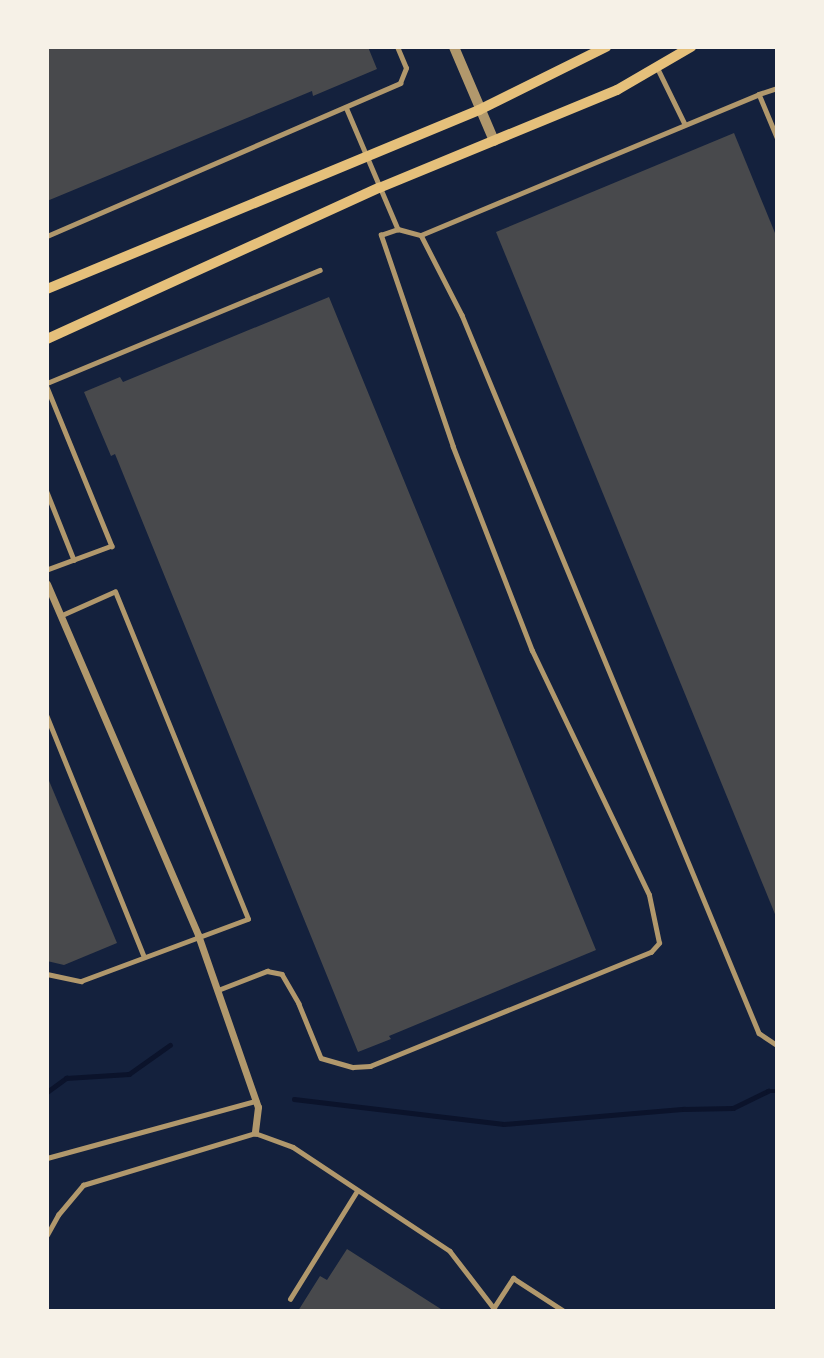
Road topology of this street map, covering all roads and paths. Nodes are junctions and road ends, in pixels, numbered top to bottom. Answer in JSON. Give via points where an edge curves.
{"nodes":[{"id":1,"x":397,"y":47,"type":"edge"},
{"id":2,"x":454,"y":47,"type":"edge"},
{"id":3,"x":606,"y":47,"type":"edge"},
{"id":4,"x":691,"y":47,"type":"edge"},
{"id":5,"x":657,"y":67,"type":"junction"},
{"id":6,"x":777,"y":88,"type":"edge"},
{"id":7,"x":759,"y":94,"type":"junction"},
{"id":8,"x":346,"y":107,"type":"junction"},
{"id":9,"x":479,"y":110,"type":"junction"},
{"id":10,"x":685,"y":124,"type":"junction"},
{"id":11,"x":777,"y":137,"type":"edge"},
{"id":12,"x":494,"y":141,"type":"junction"},
{"id":13,"x":366,"y":157,"type":"junction"},
{"id":14,"x":379,"y":188,"type":"junction"},
{"id":15,"x":398,"y":229,"type":"junction"},
{"id":16,"x":421,"y":235,"type":"junction"},
{"id":17,"x":47,"y":236,"type":"edge"},
{"id":18,"x":320,"y":270,"type":"dead end"},
{"id":19,"x":47,"y":289,"type":"edge"},
{"id":20,"x":47,"y":339,"type":"edge"},
{"id":21,"x":47,"y":385,"type":"edge"},
{"id":22,"x":47,"y":492,"type":"edge"},
{"id":23,"x":74,"y":560,"type":"junction"},
{"id":24,"x":47,"y":570,"type":"edge"},
{"id":25,"x":47,"y":584,"type":"edge"},
{"id":26,"x":61,"y":615,"type":"junction"},
{"id":27,"x":47,"y":716,"type":"edge"},
{"id":28,"x":198,"y":934,"type":"junction"},
{"id":29,"x":144,"y":956,"type":"junction"},
{"id":30,"x":47,"y":974,"type":"edge"},
{"id":31,"x":218,"y":990,"type":"junction"},
{"id":32,"x":777,"y":1045,"type":"edge"},
{"id":33,"x":256,"y":1100,"type":"junction"},
{"id":34,"x":255,"y":1133,"type":"junction"},
{"id":35,"x":47,"y":1158,"type":"edge"},
{"id":36,"x":357,"y":1191,"type":"junction"},
{"id":37,"x":47,"y":1235,"type":"edge"},
{"id":38,"x":290,"y":1299,"type":"dead end"},
{"id":39,"x":495,"y":1310,"type":"edge"},
{"id":40,"x":564,"y":1311,"type":"edge"}],
"edges":[{"from":1,"to":8,"type":"lane","via":[[406,68],[400,83]]},
{"from":2,"to":9,"type":"street"},
{"from":3,"to":9,"type":"main road"},
{"from":4,"to":5,"type":"main road"},
{"from":5,"to":10,"type":"lane"},
{"from":5,"to":12,"type":"main road","via":[[617,90]]},
{"from":6,"to":7,"type":"lane"},
{"from":7,"to":10,"type":"lane"},
{"from":7,"to":11,"type":"lane"},
{"from":8,"to":13,"type":"lane"},
{"from":8,"to":17,"type":"lane"},
{"from":9,"to":12,"type":"street"},
{"from":9,"to":13,"type":"main road"},
{"from":10,"to":16,"type":"lane"},
{"from":12,"to":14,"type":"main road"},
{"from":13,"to":14,"type":"lane"},
{"from":13,"to":19,"type":"main road"},
{"from":14,"to":15,"type":"lane"},
{"from":14,"to":20,"type":"main road"},
{"from":15,"to":16,"type":"lane"},
{"from":15,"to":31,"type":"lane","via":[[381,235],[453,447],[532,651],[649,895],[659,943],[651,952],[370,1066],[321,1058],[282,974],[267,971]]},
{"from":16,"to":32,"type":"lane","via":[[462,314],[759,1032]]},
{"from":18,"to":21,"type":"lane"},
{"from":21,"to":23,"type":"lane","via":[[111,546]]},
{"from":22,"to":23,"type":"lane"},
{"from":23,"to":24,"type":"lane"},
{"from":25,"to":26,"type":"street"},
{"from":26,"to":28,"type":"street"},
{"from":26,"to":28,"type":"lane","via":[[115,592],[247,919]]},
{"from":27,"to":29,"type":"lane"},
{"from":28,"to":29,"type":"lane"},
{"from":28,"to":31,"type":"street"},
{"from":29,"to":30,"type":"lane","via":[[81,981]]},
{"from":31,"to":33,"type":"street"},
{"from":33,"to":34,"type":"street"},
{"from":33,"to":35,"type":"lane"},
{"from":34,"to":36,"type":"lane","via":[[293,1147]]},
{"from":34,"to":37,"type":"lane","via":[[83,1185]]},
{"from":36,"to":38,"type":"lane"},
{"from":36,"to":39,"type":"lane","via":[[450,1251]]},
{"from":39,"to":40,"type":"lane","via":[[513,1278]]}]}
